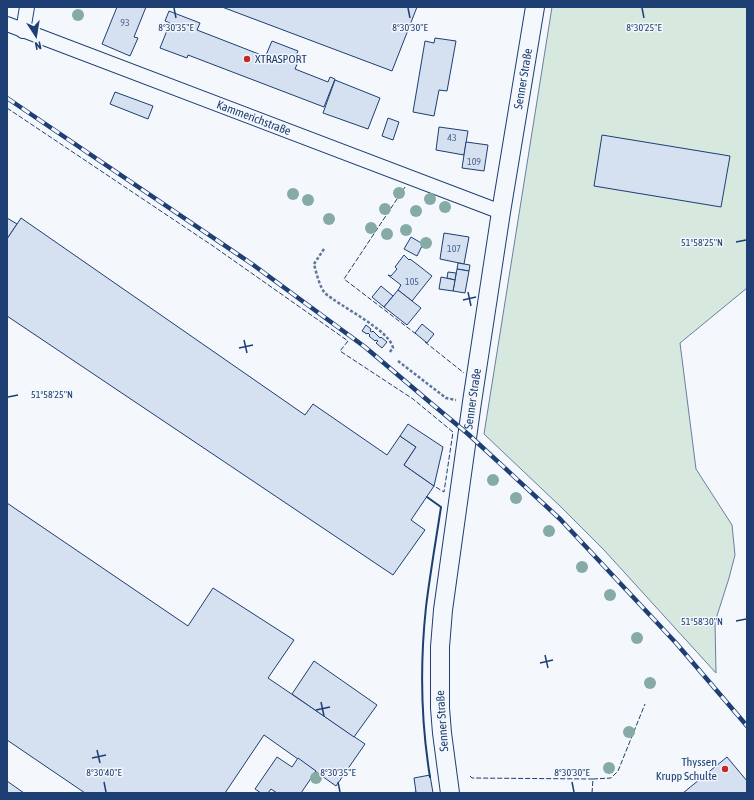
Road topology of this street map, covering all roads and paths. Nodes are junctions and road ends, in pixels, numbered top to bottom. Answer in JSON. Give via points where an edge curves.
{"nodes":[{"id":1,"x":27,"y":7,"type":"edge"},
{"id":2,"x":535,"y":7,"type":"edge"},
{"id":3,"x":7,"y":24,"type":"edge"},
{"id":4,"x":23,"y":31,"type":"junction"},
{"id":5,"x":501,"y":212,"type":"junction"},
{"id":6,"x":324,"y":248,"type":"dead end"},
{"id":7,"x":389,"y":353,"type":"dead end"},
{"id":8,"x":398,"y":361,"type":"dead end"},
{"id":9,"x":472,"y":402,"type":"junction"},
{"id":10,"x":450,"y":793,"type":"edge"}],
"edges":[{"from":1,"to":4,"type":"street"},
{"from":2,"to":5,"type":"street","name":"Senner Straße"},
{"from":3,"to":4,"type":"street","name":"Kammerichstraße"},
{"from":4,"to":5,"type":"street","name":"Kammerichstraße"},
{"from":5,"to":9,"type":"street","name":"Senner Straße"},
{"from":6,"to":7,"type":"path","via":[[314,264],[324,292],[377,329],[392,343],[393,348]]},
{"from":8,"to":9,"type":"path","via":[[446,398]]},
{"from":9,"to":10,"type":"street","name":"Senner Straße","via":[[440,647],[440,714]]}]}
